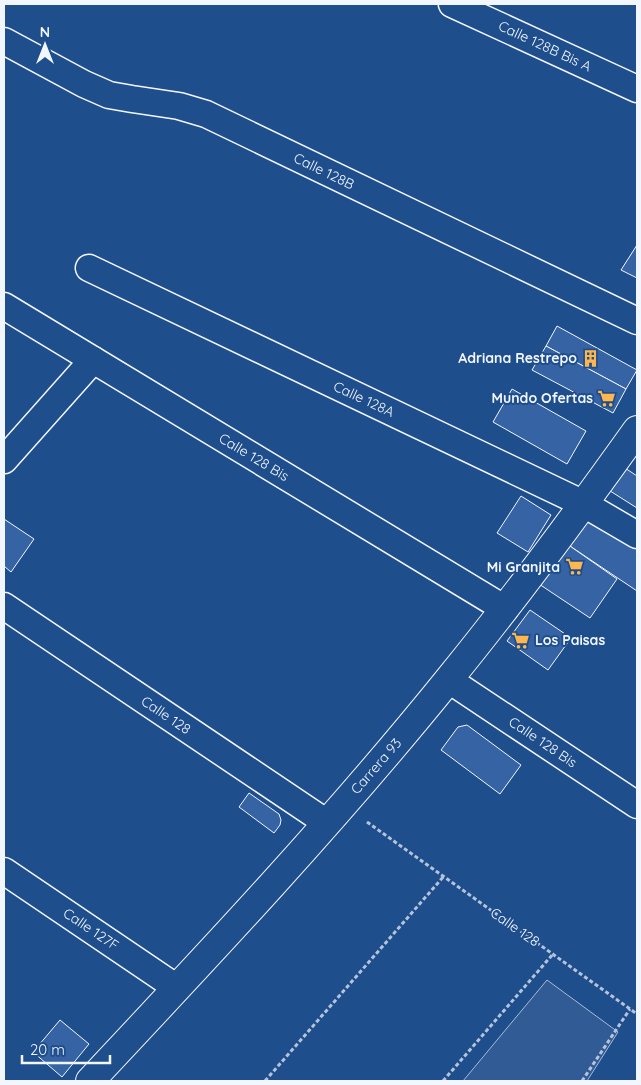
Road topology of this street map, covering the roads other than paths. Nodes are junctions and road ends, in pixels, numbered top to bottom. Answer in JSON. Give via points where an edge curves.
{"nodes":[{"id":1,"x":452,"y":4,"type":"edge"},
{"id":2,"x":4,"y":41,"type":"edge"},
{"id":3,"x":637,"y":89,"type":"edge"},
{"id":4,"x":89,"y":268,"type":"dead end"},
{"id":5,"x":4,"y":306,"type":"edge"},
{"id":6,"x":637,"y":321,"type":"edge"},
{"id":7,"x":93,"y":360,"type":"junction"},
{"id":8,"x":634,"y":440,"type":"edge"},
{"id":9,"x":4,"y":460,"type":"edge"},
{"id":10,"x":584,"y":504,"type":"junction"},
{"id":11,"x":637,"y":535,"type":"edge"},
{"id":12,"x":4,"y":606,"type":"edge"},
{"id":13,"x":505,"y":609,"type":"junction"},
{"id":14,"x":449,"y":680,"type":"junction"},
{"id":15,"x":637,"y":805,"type":"edge"},
{"id":16,"x":335,"y":814,"type":"junction"},
{"id":17,"x":4,"y":870,"type":"edge"},
{"id":18,"x":177,"y":988,"type":"junction"},
{"id":19,"x":100,"y":1078,"type":"edge"}],
"edges":[{"from":1,"to":3,"type":"street","name":"Calle 128B Bis A"},
{"from":2,"to":6,"type":"street","name":"Calle 128B","via":[[109,95],[179,106],[206,114]]},
{"from":4,"to":10,"type":"street","name":"Calle 128A"},
{"from":5,"to":7,"type":"street","name":"Calle 128 Bis"},
{"from":7,"to":9,"type":"street"},
{"from":7,"to":13,"type":"street","name":"Calle 128 Bis"},
{"from":8,"to":10,"type":"street","name":"Carrera 93"},
{"from":10,"to":11,"type":"street","name":"Calle 128A"},
{"from":10,"to":13,"type":"street","name":"Carrera 93"},
{"from":12,"to":16,"type":"street","name":"Calle 128"},
{"from":13,"to":14,"type":"street","name":"Carrera 93"},
{"from":14,"to":15,"type":"street","name":"Calle 128 Bis"},
{"from":14,"to":16,"type":"street","name":"Carrera 93"},
{"from":16,"to":18,"type":"street","name":"Carrera 93"},
{"from":17,"to":18,"type":"street","name":"Calle 127F"},
{"from":18,"to":19,"type":"street","name":"Carrera 93"}]}
